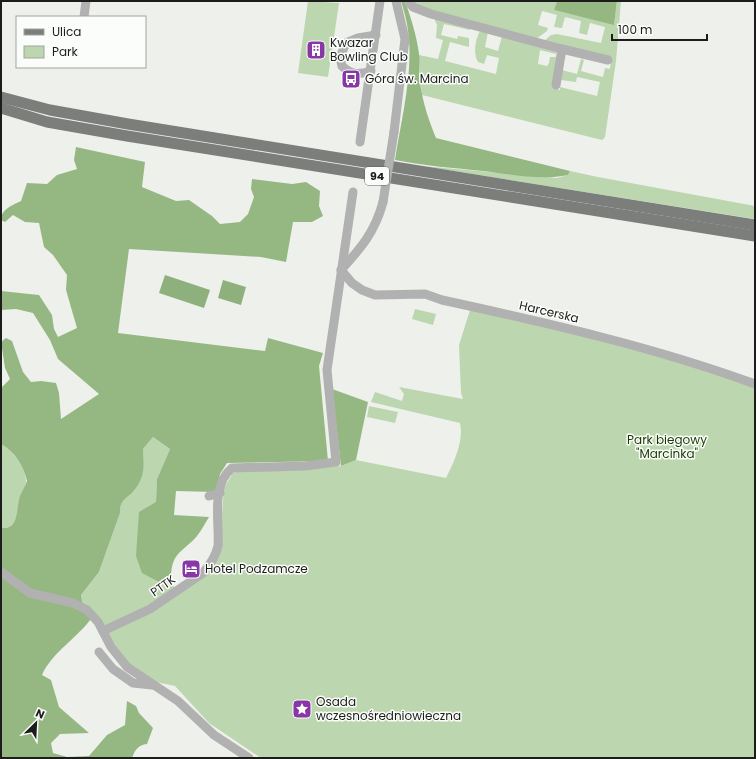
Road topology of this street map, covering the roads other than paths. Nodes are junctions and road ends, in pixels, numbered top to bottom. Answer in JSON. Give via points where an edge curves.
{"nodes":[{"id":1,"x":86,"y":1,"type":"edge"},
{"id":2,"x":380,"y":1,"type":"edge"},
{"id":3,"x":396,"y":1,"type":"edge"},
{"id":4,"x":408,"y":1,"type":"edge"},
{"id":5,"x":84,"y":16,"type":"edge"},
{"id":6,"x":376,"y":35,"type":"junction"},
{"id":7,"x":562,"y":49,"type":"junction"},
{"id":8,"x":608,"y":60,"type":"dead end"},
{"id":9,"x":371,"y":71,"type":"junction"},
{"id":10,"x":556,"y":85,"type":"dead end"},
{"id":11,"x":1,"y":97,"type":"edge"},
{"id":12,"x":1,"y":108,"type":"edge"},
{"id":13,"x":360,"y":142,"type":"dead end"},
{"id":14,"x":353,"y":192,"type":"dead end"},
{"id":15,"x":755,"y":225,"type":"edge"},
{"id":16,"x":755,"y":236,"type":"edge"},
{"id":17,"x":341,"y":270,"type":"junction"},
{"id":18,"x":755,"y":384,"type":"edge"},
{"id":19,"x":220,"y":493,"type":"junction"},
{"id":20,"x":209,"y":496,"type":"dead end"},
{"id":21,"x":1,"y":572,"type":"edge"},
{"id":22,"x":103,"y":631,"type":"junction"},
{"id":23,"x":99,"y":652,"type":"dead end"},
{"id":24,"x":153,"y":685,"type":"junction"},
{"id":25,"x":249,"y":758,"type":"edge"}],
"edges":[{"from":1,"to":5,"type":"street"},
{"from":2,"to":6,"type":"street"},
{"from":3,"to":17,"type":"street","bridge":true,"via":[[405,39],[383,202],[371,234]]},
{"from":4,"to":7,"type":"street","via":[[413,7],[431,14]]},
{"from":6,"to":9,"type":"street"},
{"from":6,"to":9,"type":"street","via":[[346,43],[340,57],[342,66],[351,73]]},
{"from":7,"to":8,"type":"street"},
{"from":7,"to":10,"type":"street"},
{"from":9,"to":13,"type":"street"},
{"from":11,"to":15,"type":"main road","number":"94","via":[[50,110],[128,124]]},
{"from":12,"to":16,"type":"main road","number":"94","via":[[47,122],[127,136]]},
{"from":14,"to":17,"type":"street"},
{"from":17,"to":18,"type":"street","name":"Harcerska","via":[[352,283],[375,295],[425,294],[593,335],[702,365]]},
{"from":17,"to":19,"type":"street","name":"PTTK","via":[[328,370],[336,462],[306,466],[232,468]]},
{"from":19,"to":20,"type":"street"},
{"from":19,"to":22,"type":"street","name":"PTTK","via":[[216,516],[218,546],[209,566],[203,573],[150,609]]},
{"from":21,"to":22,"type":"street","via":[[30,593],[80,606],[92,615]]},
{"from":22,"to":24,"type":"street","via":[[113,651],[127,667]]},
{"from":23,"to":24,"type":"street","via":[[113,669],[133,683]]},
{"from":24,"to":25,"type":"street","via":[[178,701],[214,735]]}]}
